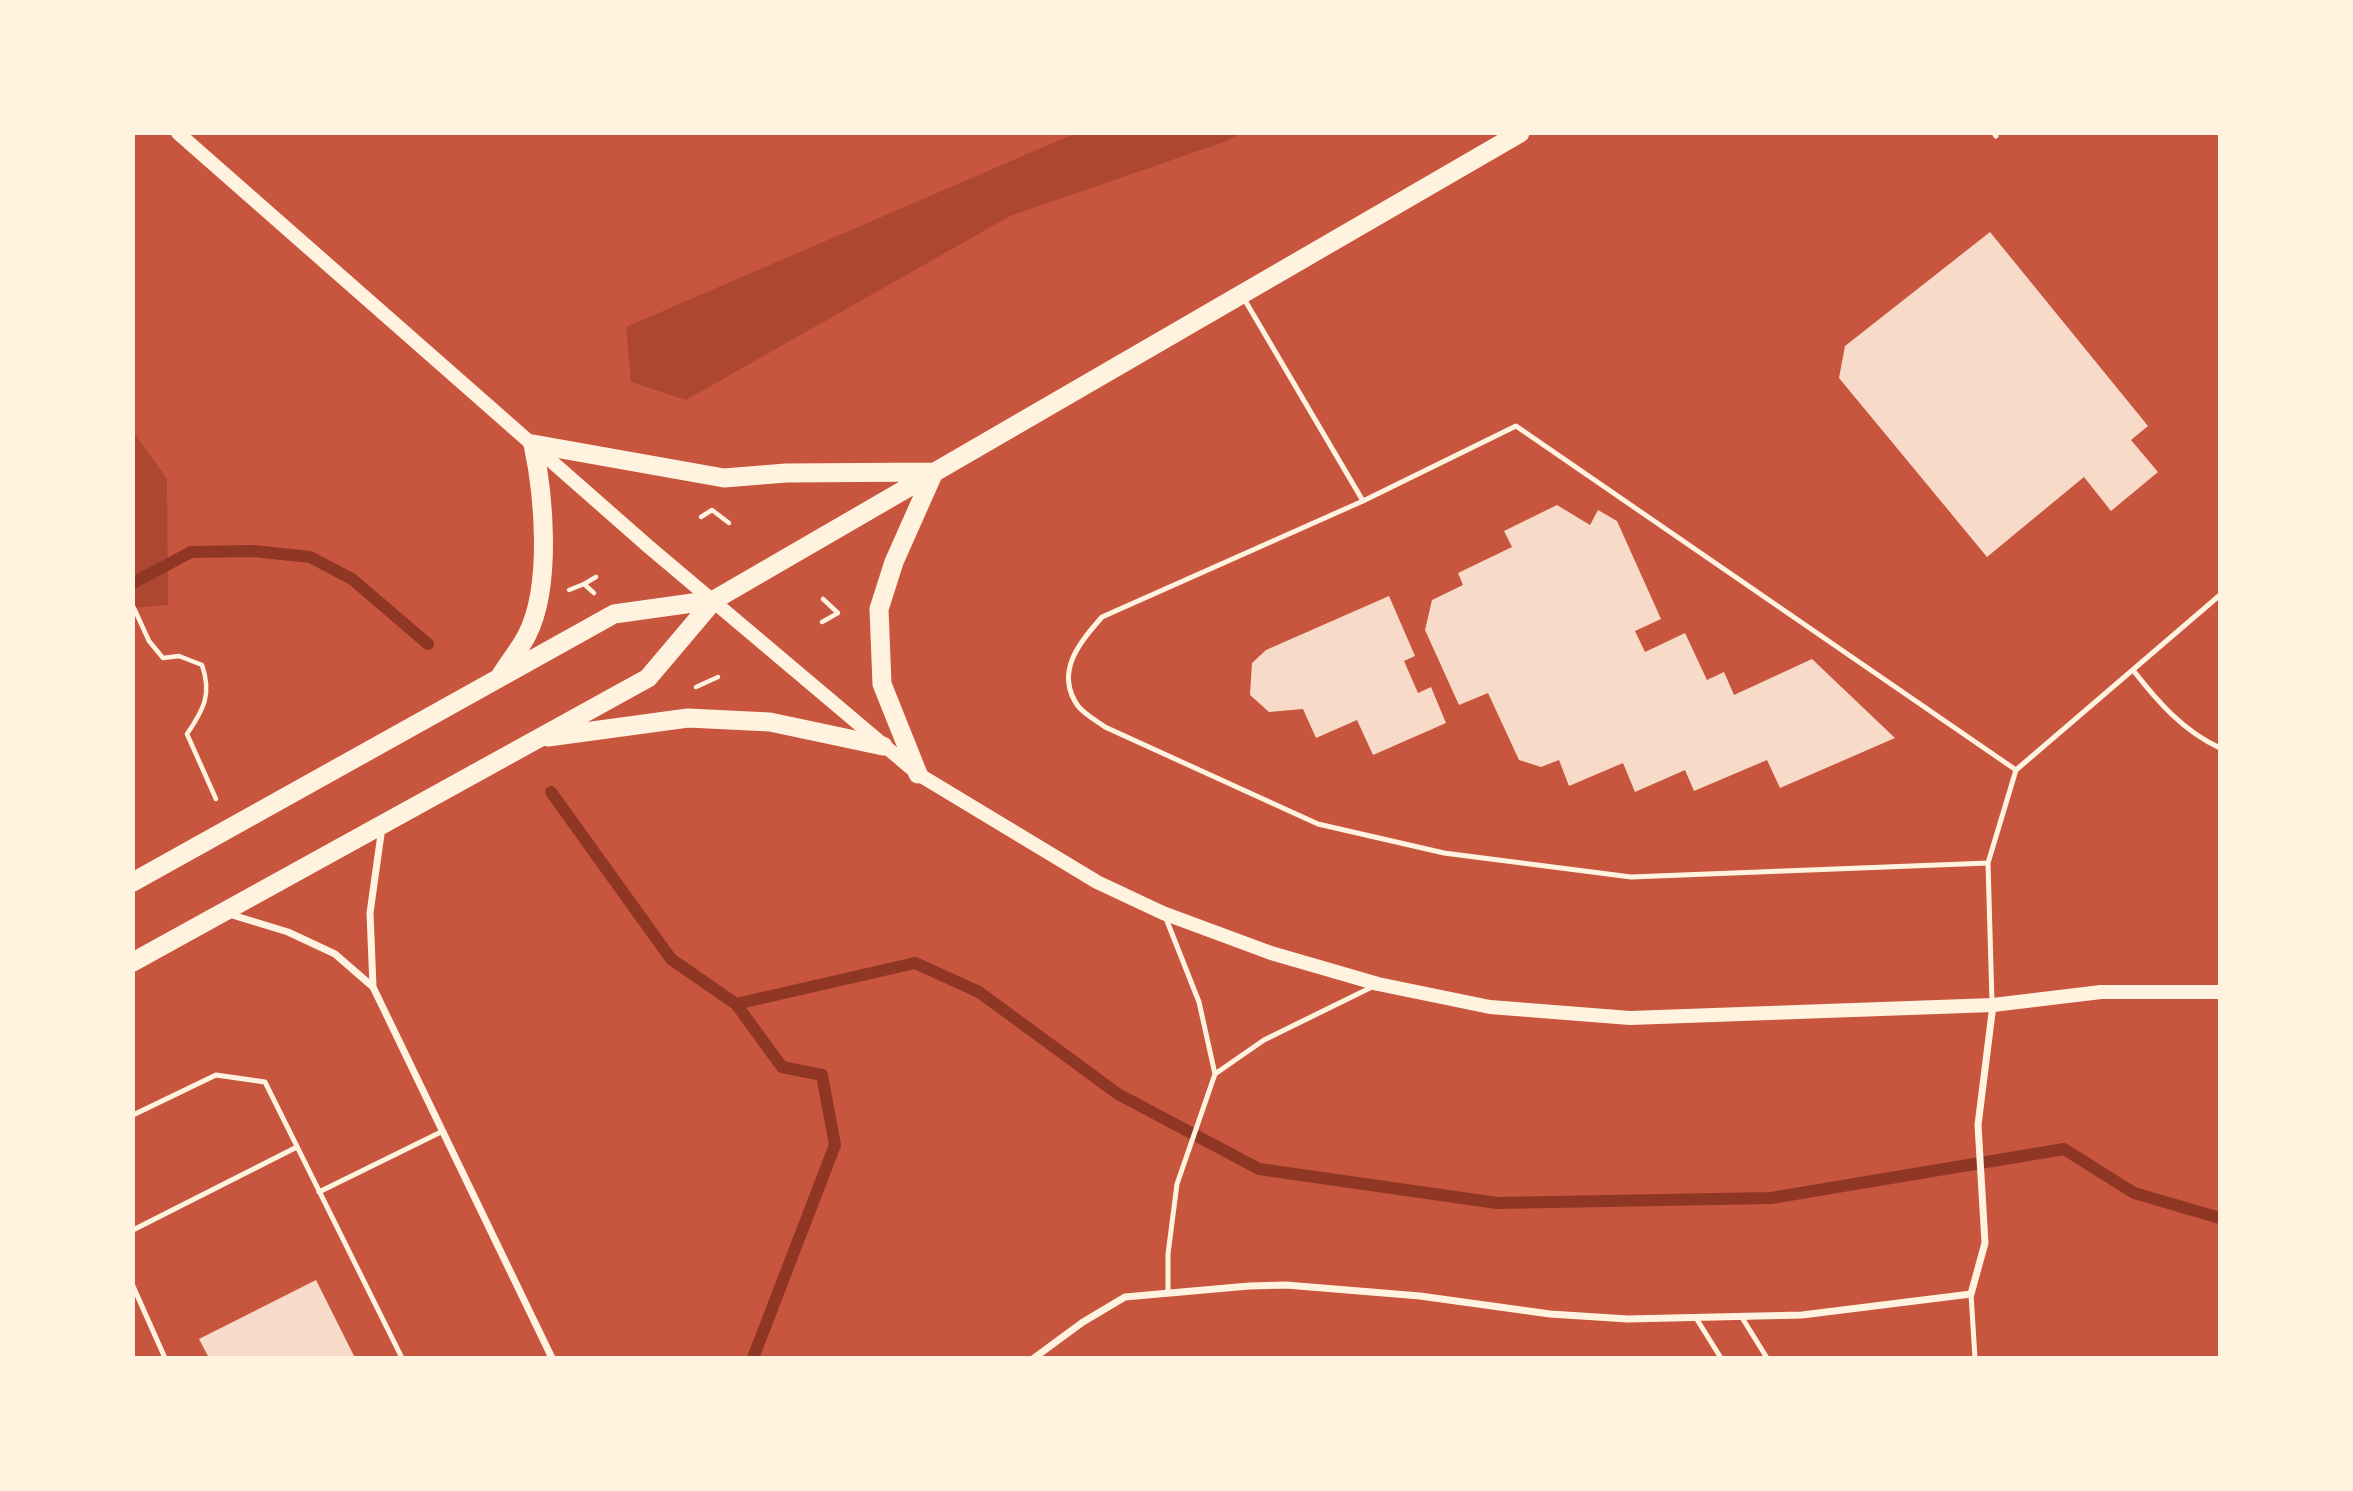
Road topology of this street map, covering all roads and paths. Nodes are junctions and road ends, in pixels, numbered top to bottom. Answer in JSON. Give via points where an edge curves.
{"nodes":[{"id":1,"x":178,"y":133,"type":"edge"},
{"id":2,"x":1520,"y":133,"type":"edge"},
{"id":3,"x":1242,"y":294,"type":"junction"},
{"id":4,"x":533,"y":444,"type":"junction"},
{"id":5,"x":934,"y":472,"type":"junction"},
{"id":6,"x":1363,"y":501,"type":"junction"},
{"id":7,"x":701,"y":517,"type":"dead end"},
{"id":8,"x":729,"y":523,"type":"dead end"},
{"id":9,"x":596,"y":577,"type":"dead end"},
{"id":10,"x":594,"y":594,"type":"dead end"},
{"id":11,"x":2220,"y":595,"type":"edge"},
{"id":12,"x":822,"y":599,"type":"dead end"},
{"id":13,"x":714,"y":600,"type":"junction"},
{"id":14,"x":133,"y":606,"type":"edge"},
{"id":15,"x":822,"y":622,"type":"dead end"},
{"id":16,"x":2133,"y":670,"type":"junction"},
{"id":17,"x":500,"y":677,"type":"junction"},
{"id":18,"x":686,"y":679,"type":"dead end"},
{"id":19,"x":696,"y":687,"type":"dead end"},
{"id":20,"x":537,"y":739,"type":"junction"},
{"id":21,"x":883,"y":746,"type":"junction"},
{"id":22,"x":2220,"y":748,"type":"edge"},
{"id":23,"x":2016,"y":770,"type":"junction"},
{"id":24,"x":918,"y":774,"type":"junction"},
{"id":25,"x":216,"y":799,"type":"dead end"},
{"id":26,"x":382,"y":826,"type":"junction"},
{"id":27,"x":1988,"y":863,"type":"junction"},
{"id":28,"x":133,"y":881,"type":"edge"},
{"id":29,"x":226,"y":913,"type":"junction"},
{"id":30,"x":1163,"y":913,"type":"junction"},
{"id":31,"x":133,"y":962,"type":"edge"},
{"id":32,"x":1378,"y":984,"type":"junction"},
{"id":33,"x":373,"y":987,"type":"junction"},
{"id":34,"x":2220,"y":992,"type":"edge"},
{"id":35,"x":1993,"y":1005,"type":"junction"},
{"id":36,"x":1215,"y":1074,"type":"junction"},
{"id":37,"x":133,"y":1115,"type":"edge"},
{"id":38,"x":443,"y":1131,"type":"junction"},
{"id":39,"x":297,"y":1147,"type":"junction"},
{"id":40,"x":319,"y":1192,"type":"junction"},
{"id":41,"x":133,"y":1230,"type":"edge"},
{"id":42,"x":133,"y":1286,"type":"edge"},
{"id":43,"x":1168,"y":1293,"type":"junction"},
{"id":44,"x":1971,"y":1294,"type":"junction"},
{"id":45,"x":1741,"y":1317,"type":"junction"},
{"id":46,"x":1696,"y":1318,"type":"junction"},
{"id":47,"x":165,"y":1358,"type":"edge"},
{"id":48,"x":402,"y":1358,"type":"edge"},
{"id":49,"x":552,"y":1358,"type":"edge"},
{"id":50,"x":1034,"y":1358,"type":"edge"},
{"id":51,"x":1721,"y":1358,"type":"edge"},
{"id":52,"x":1767,"y":1358,"type":"edge"},
{"id":53,"x":1975,"y":1358,"type":"edge"}],
"edges":[{"from":1,"to":4,"type":"main road"},
{"from":2,"to":3,"type":"highway"},
{"from":3,"to":5,"type":"highway"},
{"from":3,"to":6,"type":"lane"},
{"from":4,"to":5,"type":"highway","via":[[724,478]]},
{"from":4,"to":13,"type":"main road"},
{"from":4,"to":17,"type":"highway","via":[[544,548],[539,589],[528,633]]},
{"from":5,"to":13,"type":"highway"},
{"from":5,"to":24,"type":"highway","via":[[894,562],[879,609],[882,684]]},
{"from":6,"to":23,"type":"lane","via":[[1516,426]]},
{"from":6,"to":27,"type":"lane","via":[[1102,617],[1076,646],[1068,678],[1078,705],[1105,727],[1318,824],[1444,853],[1631,877]]},
{"from":7,"to":8,"type":"path","via":[[712,510]]},
{"from":9,"to":10,"type":"path","via":[[584,584]]},
{"from":11,"to":16,"type":"lane"},
{"from":12,"to":15,"type":"path","via":[[838,613]]},
{"from":13,"to":17,"type":"highway","via":[[614,614]]},
{"from":13,"to":20,"type":"highway","via":[[648,678]]},
{"from":13,"to":21,"type":"main road"},
{"from":14,"to":25,"type":"path","via":[[149,641],[163,658],[179,656],[202,665],[209,685],[201,714],[187,734]]},
{"from":16,"to":22,"type":"lane","via":[[2164,709]]},
{"from":16,"to":23,"type":"lane"},
{"from":17,"to":28,"type":"highway"},
{"from":18,"to":19,"type":"path"},
{"from":20,"to":21,"type":"highway","via":[[688,718],[770,722]]},
{"from":20,"to":26,"type":"highway"},
{"from":21,"to":24,"type":"main road"},
{"from":23,"to":27,"type":"lane"},
{"from":24,"to":30,"type":"main road","via":[[1097,882]]},
{"from":26,"to":29,"type":"highway"},
{"from":26,"to":33,"type":"street","via":[[370,913]]},
{"from":27,"to":35,"type":"lane"},
{"from":29,"to":31,"type":"highway"},
{"from":29,"to":33,"type":"street","via":[[288,932],[335,954]]},
{"from":30,"to":32,"type":"main road","via":[[1270,953]]},
{"from":30,"to":36,"type":"lane","via":[[1199,1002]]},
{"from":32,"to":35,"type":"main road","via":[[1490,1007],[1630,1018]]},
{"from":32,"to":36,"type":"lane","via":[[1264,1040]]},
{"from":33,"to":38,"type":"street"},
{"from":34,"to":35,"type":"main road","via":[[2101,992]]},
{"from":35,"to":44,"type":"street","via":[[1978,1125],[1985,1243]]},
{"from":36,"to":43,"type":"lane","via":[[1177,1184],[1167,1254]]},
{"from":37,"to":39,"type":"lane","via":[[216,1075],[265,1082]]},
{"from":38,"to":40,"type":"lane"},
{"from":38,"to":49,"type":"street"},
{"from":39,"to":40,"type":"lane"},
{"from":39,"to":41,"type":"lane"},
{"from":40,"to":48,"type":"lane"},
{"from":42,"to":47,"type":"lane"},
{"from":43,"to":46,"type":"street","via":[[1286,1285],[1468,1301],[1550,1314]]},
{"from":43,"to":50,"type":"street","via":[[1125,1297]]},
{"from":44,"to":45,"type":"street","via":[[1802,1315]]},
{"from":44,"to":53,"type":"lane"},
{"from":45,"to":46,"type":"street"},
{"from":45,"to":52,"type":"lane"},
{"from":46,"to":51,"type":"lane"}]}
